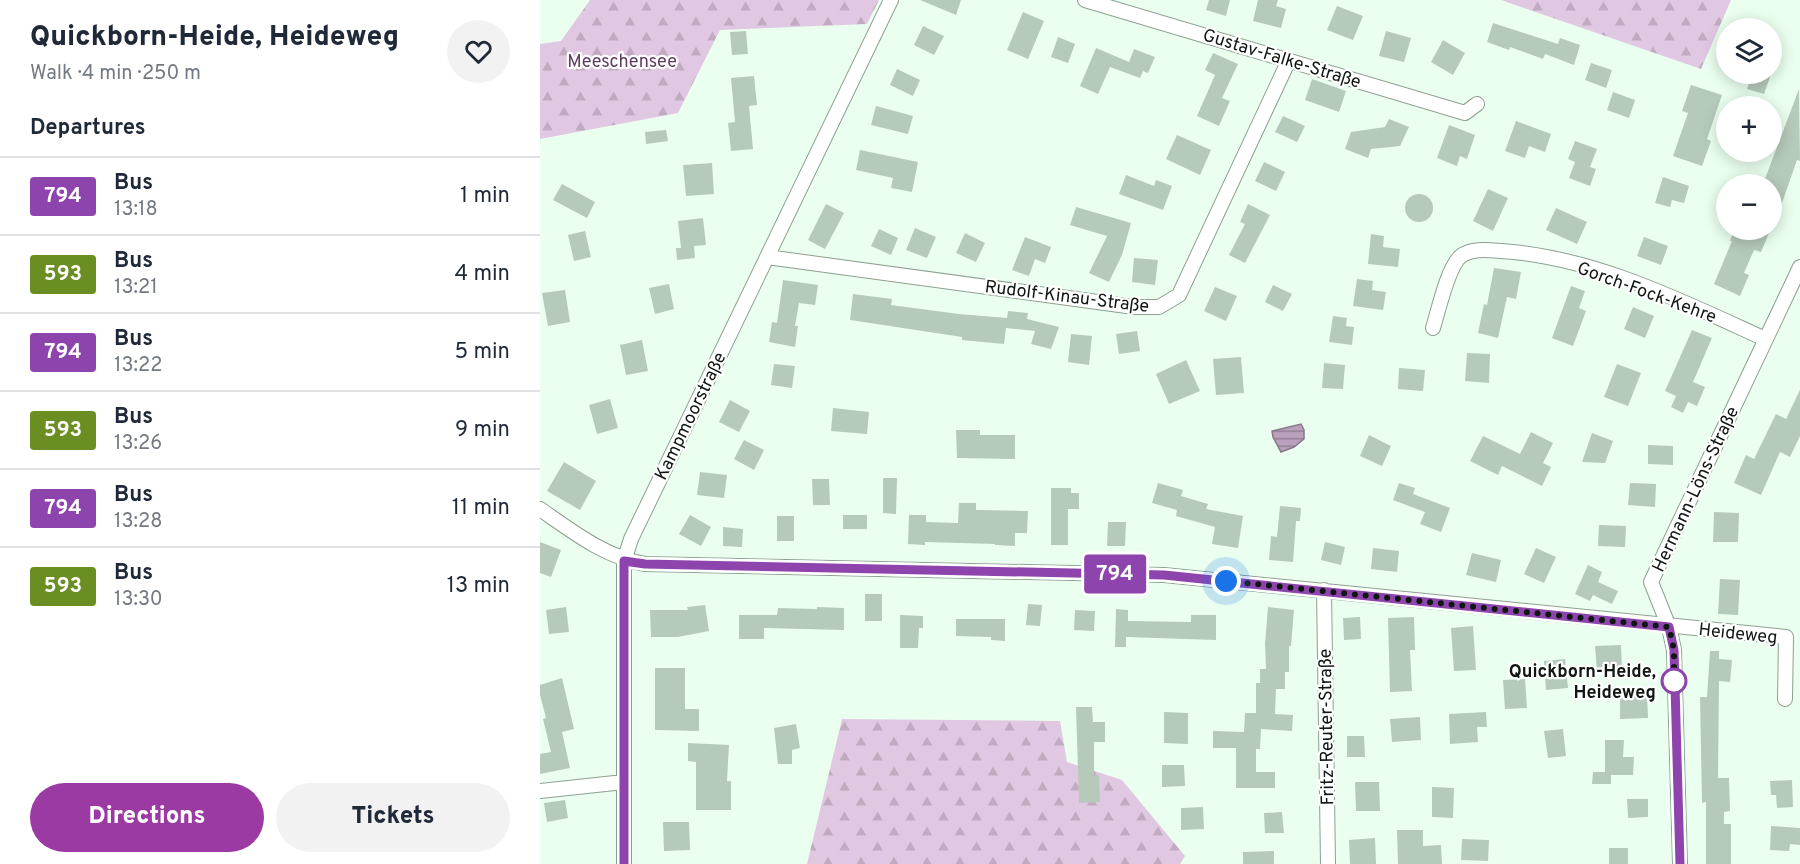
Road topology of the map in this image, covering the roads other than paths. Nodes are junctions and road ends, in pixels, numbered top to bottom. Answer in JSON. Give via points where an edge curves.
{"nodes":[{"id":1,"x":891,"y":0,"type":"edge"},
{"id":2,"x":1085,"y":0,"type":"edge"},
{"id":3,"x":1289,"y":60,"type":"junction"},
{"id":4,"x":1477,"y":104,"type":"dead end"},
{"id":5,"x":767,"y":257,"type":"junction"},
{"id":6,"x":1800,"y":267,"type":"edge"},
{"id":7,"x":1433,"y":328,"type":"dead end"},
{"id":8,"x":1765,"y":339,"type":"junction"},
{"id":9,"x":540,"y":509,"type":"edge"},
{"id":10,"x":624,"y":561,"type":"junction"},
{"id":11,"x":1324,"y":590,"type":"junction"},
{"id":12,"x":1669,"y":627,"type":"junction"},
{"id":13,"x":1785,"y":699,"type":"dead end"},
{"id":14,"x":624,"y":782,"type":"junction"},
{"id":15,"x":540,"y":791,"type":"edge"},
{"id":16,"x":624,"y":864,"type":"edge"},
{"id":17,"x":1328,"y":864,"type":"edge"},
{"id":18,"x":1680,"y":864,"type":"edge"}],
"edges":[{"from":1,"to":5,"type":"street","name":"Kampmoorstraße"},
{"from":2,"to":3,"type":"street","name":"Gustav-Falke-Straße"},
{"from":3,"to":4,"type":"street","name":"Gustav-Falke-Straße","via":[[1465,113]]},
{"from":3,"to":5,"type":"street","name":"Rudolf-Kinau-Straße","via":[[1179,295],[1159,307]]},
{"from":5,"to":10,"type":"street","name":"Kampmoorstraße","via":[[631,539]]},
{"from":6,"to":8,"type":"street","name":"Hermann-Löns-Straße"},
{"from":7,"to":8,"type":"street","name":"Gorch-Fock-Kehre","via":[[1447,281],[1460,257],[1472,251],[1494,250],[1563,261],[1626,280]]},
{"from":8,"to":12,"type":"street","name":"Hermann-Löns-Straße","via":[[1651,582]]},
{"from":9,"to":10,"type":"street","via":[[590,544]]},
{"from":10,"to":11,"type":"street","name":"Heideweg","via":[[1164,575]]},
{"from":10,"to":14,"type":"street","name":"Kampmoorstraße"},
{"from":11,"to":12,"type":"street","name":"Heideweg"},
{"from":11,"to":17,"type":"street","name":"Fritz-Reuter-Straße"},
{"from":12,"to":13,"type":"street","name":"Heideweg","via":[[1786,637]]},
{"from":12,"to":18,"type":"street","name":"Hermann-Löns-Straße","via":[[1674,650]]},
{"from":14,"to":15,"type":"street"},
{"from":14,"to":16,"type":"street","name":"Kampmoorstraße"}]}
